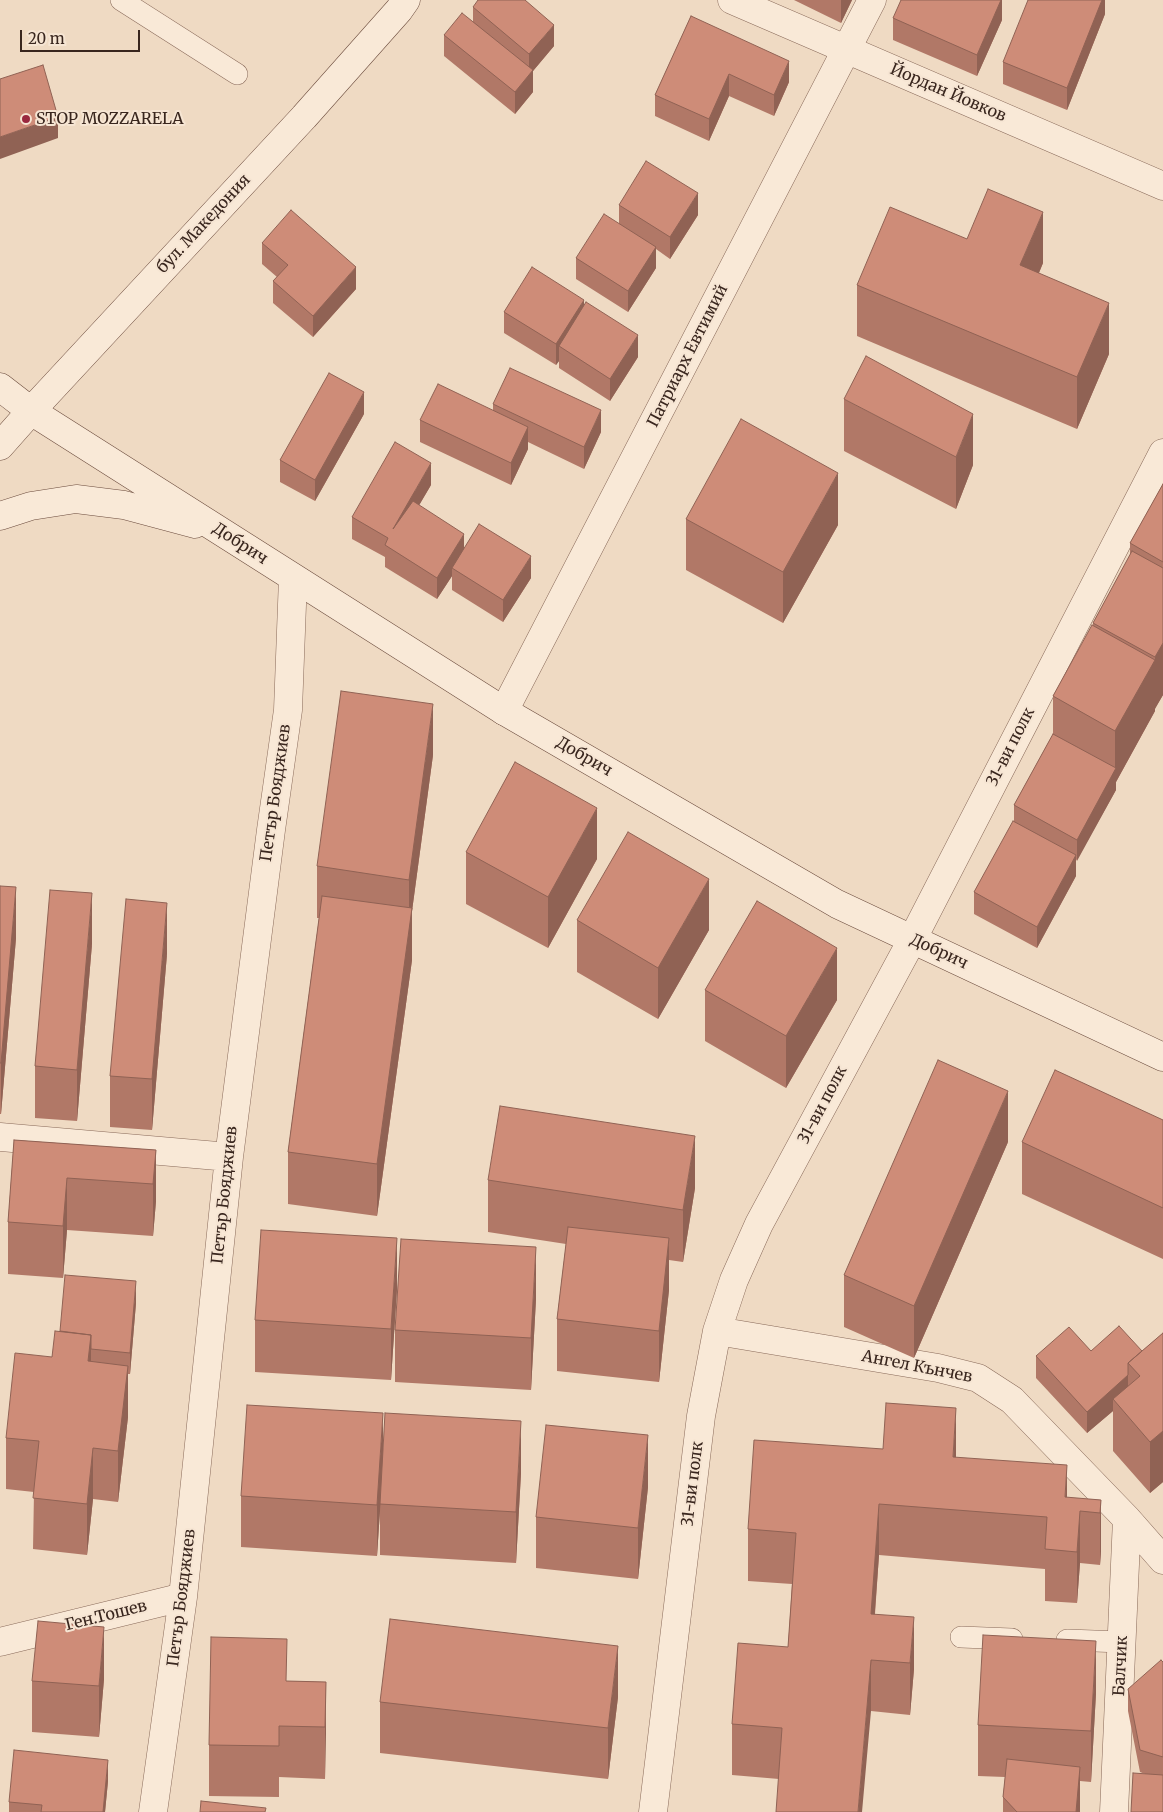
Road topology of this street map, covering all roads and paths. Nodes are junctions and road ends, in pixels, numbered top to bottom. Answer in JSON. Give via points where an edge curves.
{"nodes":[{"id":1,"x":121,"y":0,"type":"edge"},
{"id":2,"x":732,"y":0,"type":"edge"},
{"id":3,"x":872,"y":0,"type":"edge"},
{"id":4,"x":400,"y":3,"type":"edge"},
{"id":5,"x":846,"y":49,"type":"junction"},
{"id":6,"x":237,"y":74,"type":"dead end"},
{"id":7,"x":1163,"y":186,"type":"edge"},
{"id":8,"x":0,"y":387,"type":"edge"},
{"id":9,"x":30,"y":411,"type":"junction"},
{"id":10,"x":0,"y":446,"type":"edge"},
{"id":11,"x":1163,"y":453,"type":"edge"},
{"id":12,"x":0,"y":516,"type":"edge"},
{"id":13,"x":220,"y":531,"type":"junction"},
{"id":14,"x":293,"y":578,"type":"junction"},
{"id":15,"x":504,"y":711,"type":"junction"},
{"id":16,"x":912,"y":940,"type":"junction"},
{"id":17,"x":1163,"y":1057,"type":"edge"},
{"id":18,"x":0,"y":1137,"type":"edge"},
{"id":19,"x":229,"y":1157,"type":"junction"},
{"id":20,"x":718,"y":1331,"type":"junction"},
{"id":21,"x":1127,"y":1519,"type":"junction"},
{"id":22,"x":1163,"y":1560,"type":"edge"},
{"id":23,"x":183,"y":1597,"type":"junction"},
{"id":24,"x":961,"y":1637,"type":"dead end"},
{"id":25,"x":0,"y":1642,"type":"edge"},
{"id":26,"x":1122,"y":1642,"type":"junction"},
{"id":27,"x":153,"y":1812,"type":"edge"},
{"id":28,"x":653,"y":1812,"type":"edge"},
{"id":29,"x":1114,"y":1812,"type":"edge"}],
"edges":[{"from":1,"to":6,"type":"lane"},
{"from":2,"to":5,"type":"street","name":"Йордан Йовков"},
{"from":3,"to":5,"type":"street","name":"Патриарх Евтимий"},
{"from":4,"to":9,"type":"street","name":"бул. Македония","via":[[304,117]]},
{"from":5,"to":7,"type":"street","name":"Йордан Йовков"},
{"from":5,"to":15,"type":"street","name":"Патриарх Евтимий"},
{"from":8,"to":9,"type":"street","name":"Добрич"},
{"from":9,"to":10,"type":"street","name":"бул. Македония"},
{"from":9,"to":13,"type":"street","name":"Добрич"},
{"from":11,"to":16,"type":"street","name":"31-ви полк"},
{"from":12,"to":13,"type":"street","via":[[32,506],[76,499],[124,505]]},
{"from":13,"to":14,"type":"street","name":"Добрич"},
{"from":14,"to":15,"type":"street","name":"Добрич"},
{"from":14,"to":19,"type":"street","name":"Петър Бояджиев","via":[[288,710]]},
{"from":15,"to":16,"type":"street","name":"Добрич","via":[[838,904]]},
{"from":16,"to":17,"type":"street","name":"Добрич"},
{"from":16,"to":20,"type":"street","name":"31-ви полк","via":[[759,1224],[734,1280]]},
{"from":18,"to":19,"type":"street"},
{"from":19,"to":23,"type":"street","name":"Петър Бояджиев"},
{"from":20,"to":21,"type":"street","name":"Ангел Кънчев","via":[[938,1368],[978,1378],[1012,1400]]},
{"from":20,"to":28,"type":"street","name":"31-ви полк","via":[[701,1416]]},
{"from":21,"to":22,"type":"street","name":"Ангел Кънчев"},
{"from":21,"to":26,"type":"street","name":"Балчик"},
{"from":23,"to":25,"type":"street","name":"Ген.Тошев"},
{"from":23,"to":27,"type":"street","name":"Петър Бояджиев"},
{"from":24,"to":26,"type":"lane"},
{"from":26,"to":29,"type":"street","name":"Балчик"}]}
